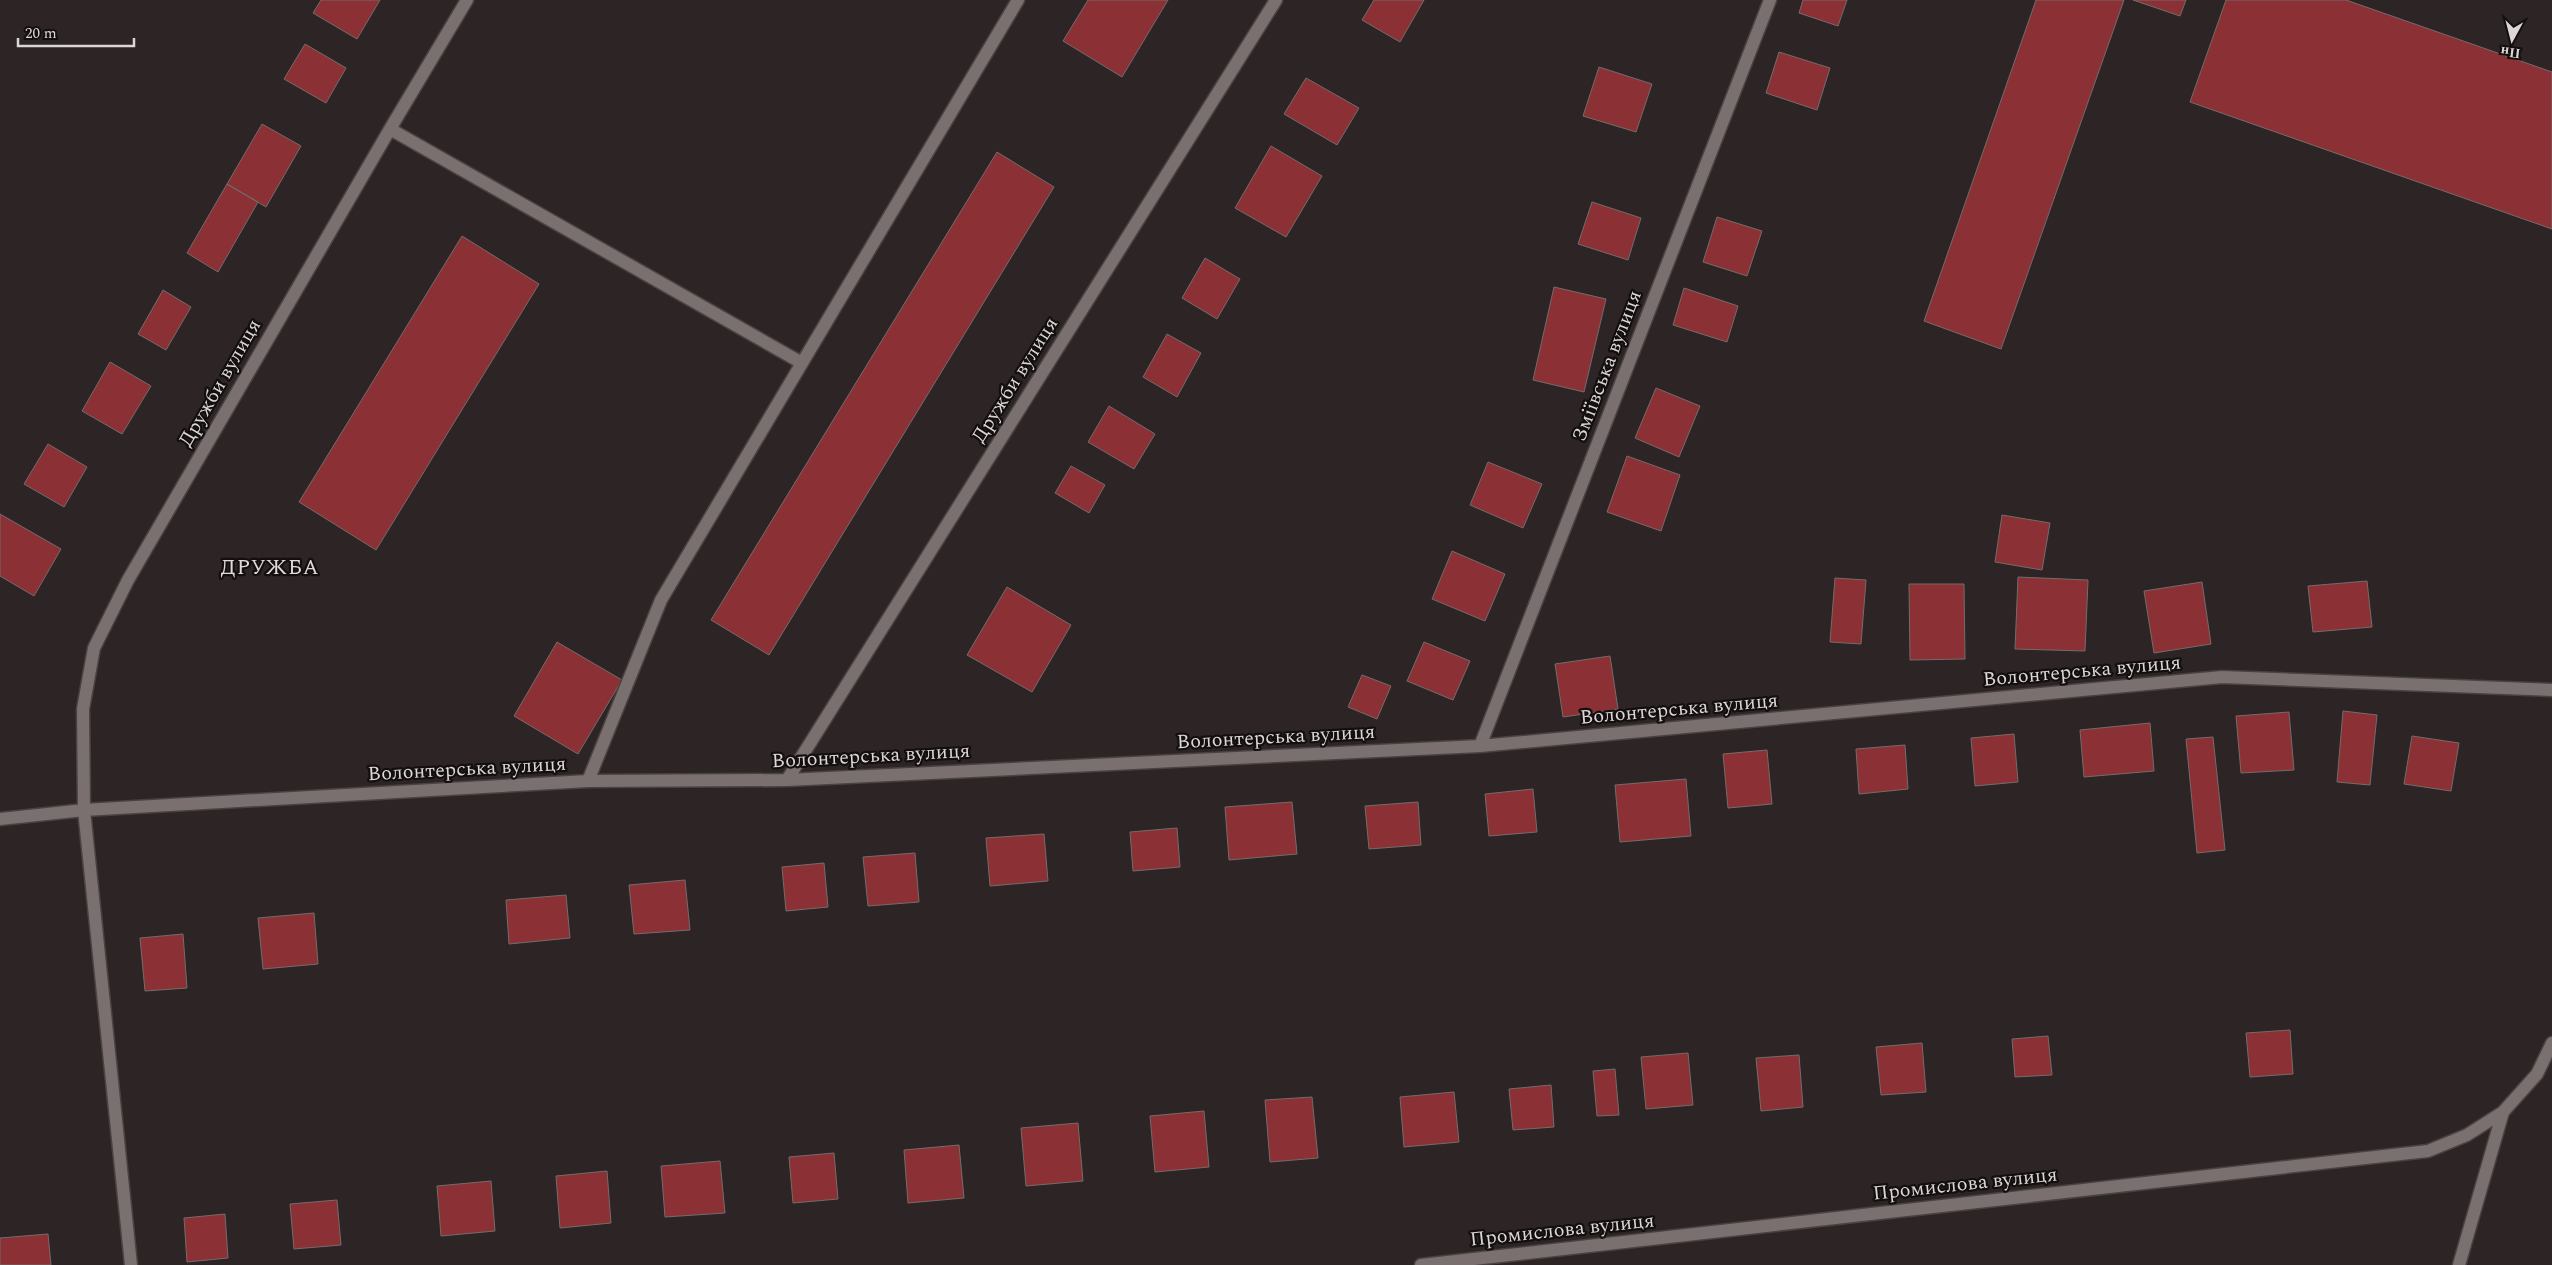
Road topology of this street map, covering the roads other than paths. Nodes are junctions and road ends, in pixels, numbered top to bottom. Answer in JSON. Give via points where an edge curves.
{"nodes":[{"id":1,"x":467,"y":0,"type":"edge"},
{"id":2,"x":1018,"y":0,"type":"edge"},
{"id":3,"x":1276,"y":0,"type":"edge"},
{"id":4,"x":1770,"y":0,"type":"edge"},
{"id":5,"x":390,"y":129,"type":"junction"},
{"id":6,"x":802,"y":363,"type":"junction"},
{"id":7,"x":2552,"y":690,"type":"edge"},
{"id":8,"x":1480,"y":746,"type":"junction"},
{"id":9,"x":786,"y":780,"type":"junction"},
{"id":10,"x":588,"y":781,"type":"junction"},
{"id":11,"x":84,"y":810,"type":"junction"},
{"id":12,"x":0,"y":819,"type":"edge"},
{"id":13,"x":2552,"y":1043,"type":"edge"},
{"id":14,"x":2503,"y":1112,"type":"junction"},
{"id":15,"x":131,"y":1265,"type":"edge"},
{"id":16,"x":1421,"y":1265,"type":"edge"},
{"id":17,"x":2458,"y":1265,"type":"edge"}],
"edges":[{"from":1,"to":5,"type":"street","name":"Дружби вулиця"},
{"from":2,"to":6,"type":"street"},
{"from":3,"to":9,"type":"street","name":"Дружби вулиця"},
{"from":4,"to":8,"type":"street","name":"Зміївська вулиця"},
{"from":5,"to":6,"type":"street"},
{"from":5,"to":11,"type":"street","name":"Дружби вулиця","via":[[128,580],[94,648],[83,709]]},
{"from":6,"to":10,"type":"street","via":[[661,600]]},
{"from":7,"to":8,"type":"street","name":"Волонтерська вулиця","via":[[2222,677]]},
{"from":8,"to":9,"type":"street","name":"Волонтерська вулиця"},
{"from":9,"to":10,"type":"street","name":"Волонтерська вулиця"},
{"from":10,"to":11,"type":"street","name":"Волонтерська вулиця"},
{"from":11,"to":12,"type":"street","name":"Волонтерська вулиця"},
{"from":11,"to":15,"type":"street","name":"Дружби вулиця"},
{"from":13,"to":14,"type":"street","via":[[2537,1074]]},
{"from":14,"to":16,"type":"street","name":"Промислова вулиця","via":[[2467,1135],[2428,1151]]},
{"from":14,"to":17,"type":"street"}]}
